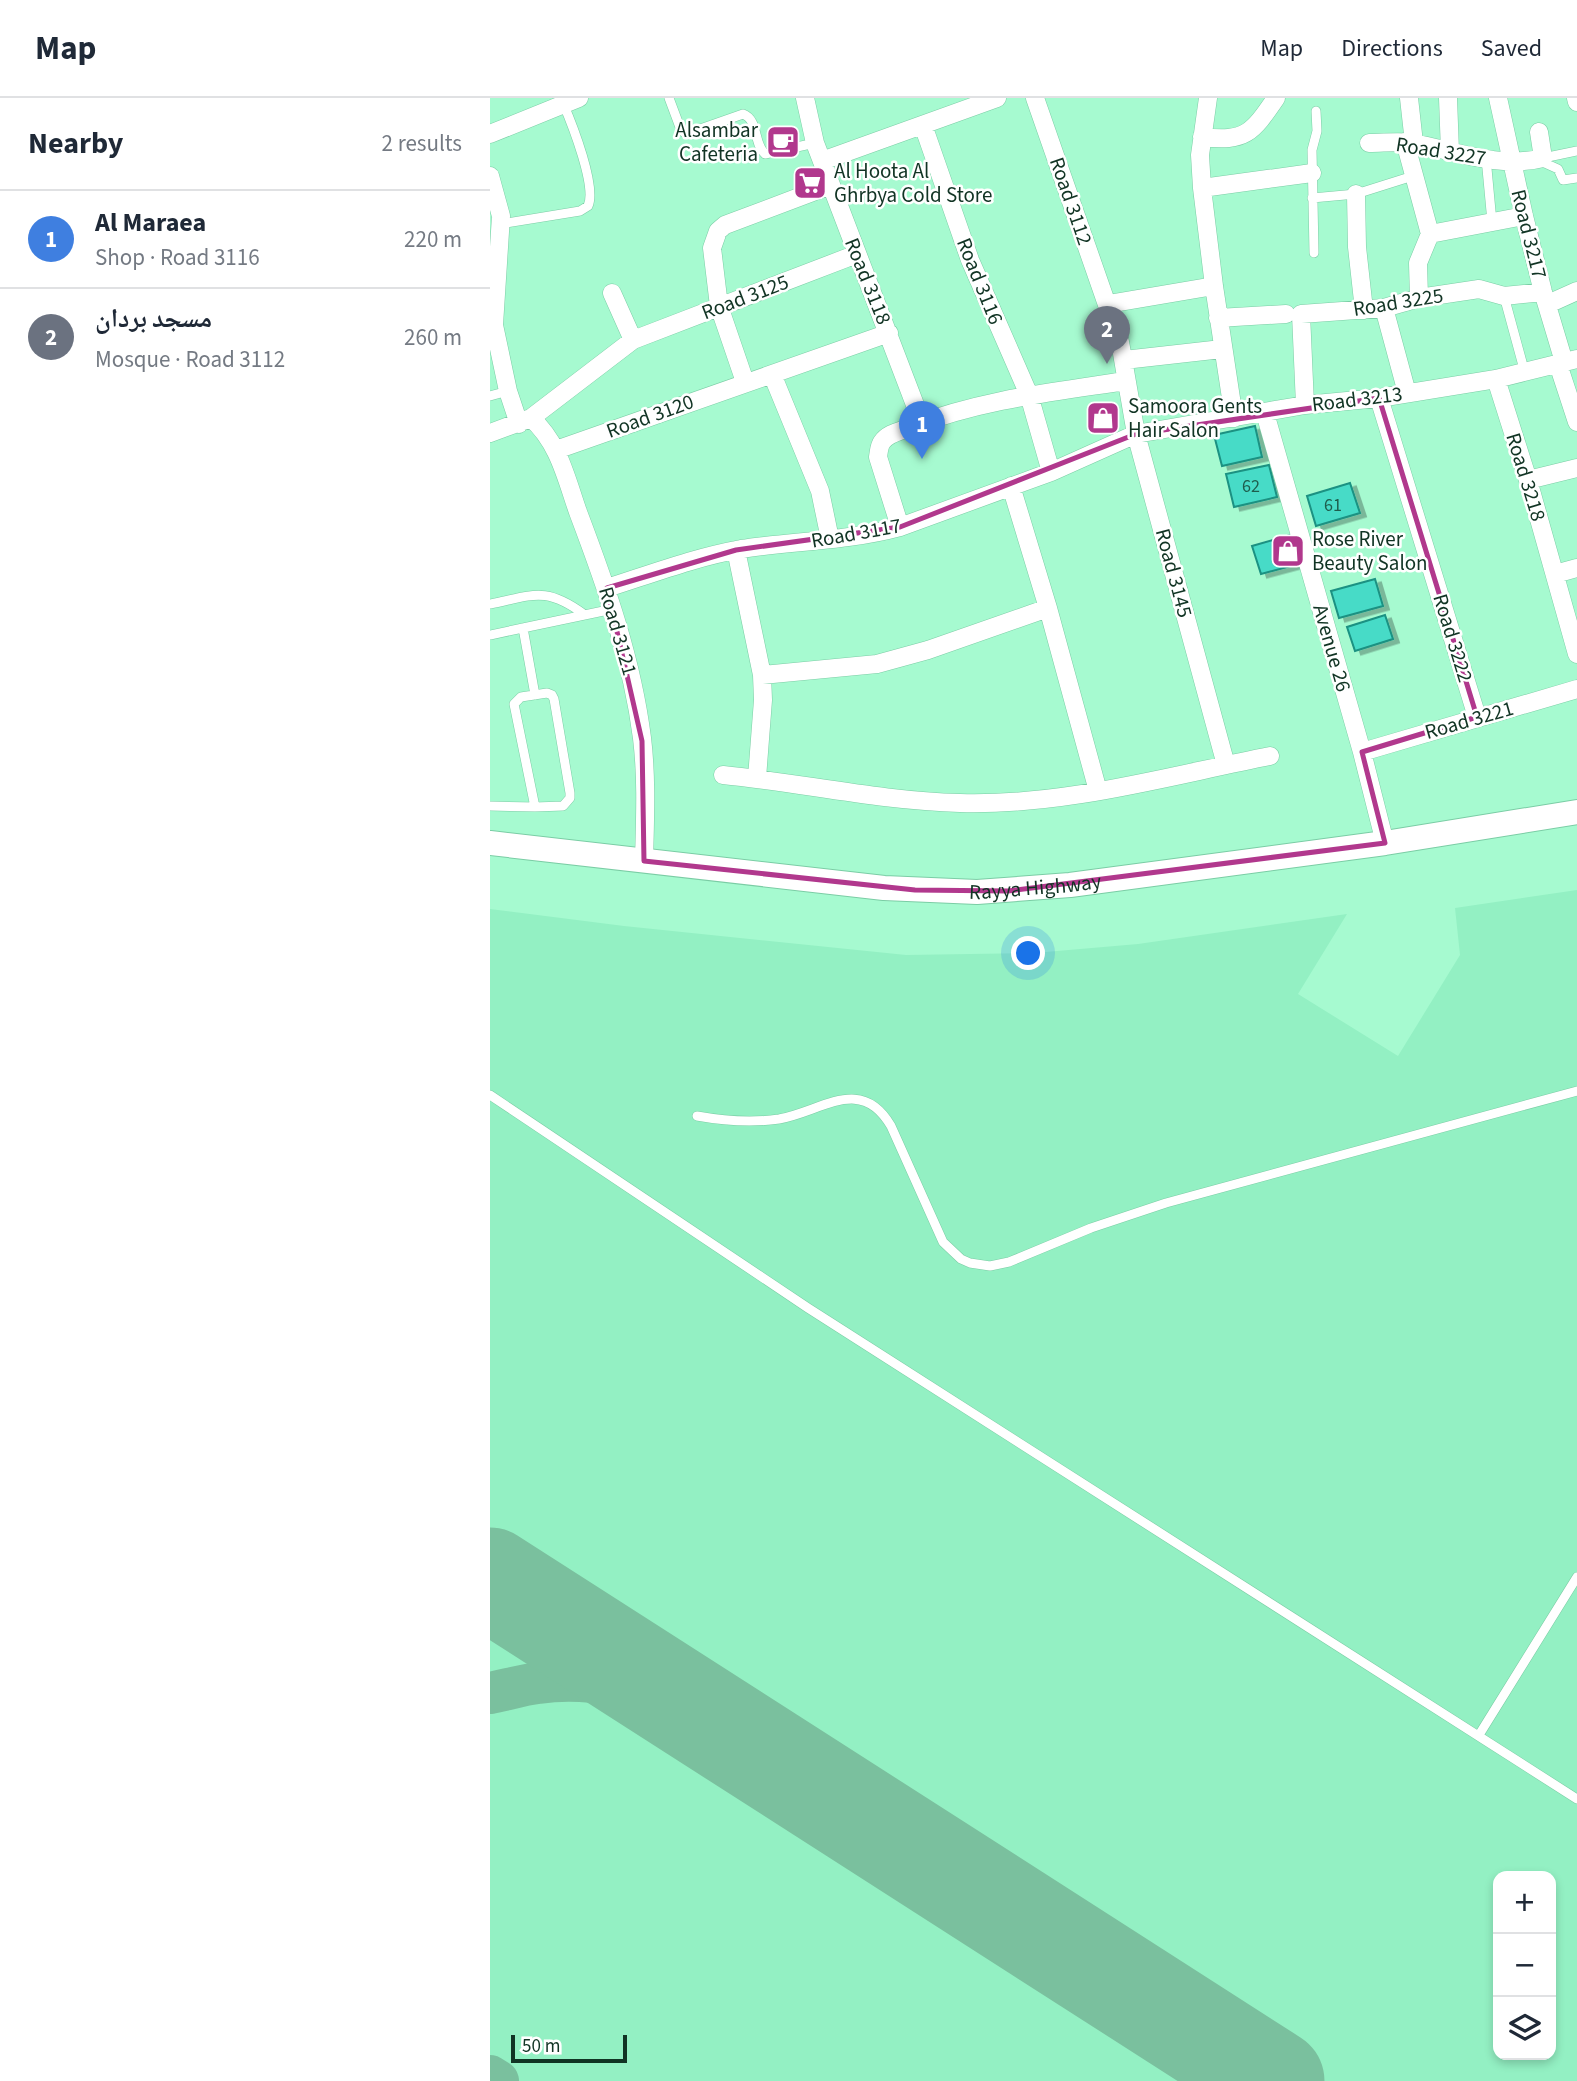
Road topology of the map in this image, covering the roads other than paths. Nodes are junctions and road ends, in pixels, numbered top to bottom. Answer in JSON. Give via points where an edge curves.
{"nodes":[{"id":1,"x":669,"y":98,"type":"edge"},
{"id":2,"x":805,"y":98,"type":"edge"},
{"id":3,"x":997,"y":98,"type":"edge"},
{"id":4,"x":1035,"y":98,"type":"edge"},
{"id":5,"x":1208,"y":98,"type":"edge"},
{"id":6,"x":1276,"y":98,"type":"edge"},
{"id":7,"x":1409,"y":98,"type":"edge"},
{"id":8,"x":1448,"y":98,"type":"edge"},
{"id":9,"x":1499,"y":98,"type":"edge"},
{"id":10,"x":571,"y":101,"type":"edge"},
{"id":11,"x":1316,"y":111,"type":"dead end"},
{"id":12,"x":923,"y":125,"type":"junction"},
{"id":13,"x":1538,"y":132,"type":"dead end"},
{"id":14,"x":490,"y":134,"type":"edge"},
{"id":15,"x":1202,"y":137,"type":"junction"},
{"id":16,"x":815,"y":143,"type":"junction"},
{"id":17,"x":1410,"y":143,"type":"junction"},
{"id":18,"x":1369,"y":144,"type":"dead end"},
{"id":19,"x":1577,"y":150,"type":"edge"},
{"id":20,"x":1450,"y":152,"type":"junction"},
{"id":21,"x":1486,"y":158,"type":"junction"},
{"id":22,"x":1539,"y":159,"type":"junction"},
{"id":23,"x":822,"y":161,"type":"junction"},
{"id":24,"x":1512,"y":162,"type":"junction"},
{"id":25,"x":1312,"y":173,"type":"junction"},
{"id":26,"x":1413,"y":176,"type":"junction"},
{"id":27,"x":490,"y":177,"type":"edge"},
{"id":28,"x":1577,"y":178,"type":"edge"},
{"id":29,"x":831,"y":185,"type":"junction"},
{"id":30,"x":1202,"y":188,"type":"junction"},
{"id":31,"x":1356,"y":194,"type":"junction"},
{"id":32,"x":1312,"y":198,"type":"junction"},
{"id":33,"x":1524,"y":216,"type":"junction"},
{"id":34,"x":497,"y":219,"type":"edge"},
{"id":35,"x":1492,"y":222,"type":"junction"},
{"id":36,"x":1430,"y":234,"type":"junction"},
{"id":37,"x":1314,"y":253,"type":"dead end"},
{"id":38,"x":857,"y":254,"type":"junction"},
{"id":39,"x":1214,"y":286,"type":"junction"},
{"id":40,"x":1577,"y":291,"type":"edge"},
{"id":41,"x":612,"y":293,"type":"dead end"},
{"id":42,"x":1504,"y":296,"type":"junction"},
{"id":43,"x":1419,"y":298,"type":"junction"},
{"id":44,"x":1546,"y":298,"type":"junction"},
{"id":45,"x":1108,"y":304,"type":"junction"},
{"id":46,"x":719,"y":306,"type":"junction"},
{"id":47,"x":1384,"y":308,"type":"junction"},
{"id":48,"x":1364,"y":310,"type":"junction"},
{"id":49,"x":1286,"y":314,"type":"dead end"},
{"id":50,"x":1218,"y":318,"type":"junction"},
{"id":51,"x":492,"y":326,"type":"edge"},
{"id":52,"x":889,"y":333,"type":"junction"},
{"id":53,"x":633,"y":340,"type":"junction"},
{"id":54,"x":1222,"y":349,"type":"junction"},
{"id":55,"x":1124,"y":360,"type":"junction"},
{"id":56,"x":1567,"y":361,"type":"edge"},
{"id":57,"x":1525,"y":373,"type":"junction"},
{"id":58,"x":772,"y":374,"type":"junction"},
{"id":59,"x":1496,"y":379,"type":"junction"},
{"id":60,"x":1125,"y":381,"type":"junction"},
{"id":61,"x":745,"y":382,"type":"junction"},
{"id":62,"x":508,"y":391,"type":"junction"},
{"id":63,"x":1407,"y":393,"type":"junction"},
{"id":64,"x":1029,"y":395,"type":"junction"},
{"id":65,"x":490,"y":396,"type":"edge"},
{"id":66,"x":1380,"y":398,"type":"junction"},
{"id":67,"x":1305,"y":405,"type":"junction"},
{"id":68,"x":1265,"y":413,"type":"junction"},
{"id":69,"x":1234,"y":418,"type":"junction"},
{"id":70,"x":525,"y":421,"type":"junction"},
{"id":71,"x":1577,"y":422,"type":"edge"},
{"id":72,"x":922,"y":423,"type":"junction"},
{"id":73,"x":490,"y":433,"type":"edge"},
{"id":74,"x":1136,"y":434,"type":"junction"},
{"id":75,"x":556,"y":450,"type":"junction"},
{"id":76,"x":1577,"y":468,"type":"edge"},
{"id":77,"x":1051,"y":472,"type":"junction"},
{"id":78,"x":1528,"y":480,"type":"junction"},
{"id":79,"x":1011,"y":486,"type":"junction"},
{"id":80,"x":900,"y":527,"type":"junction"},
{"id":81,"x":830,"y":539,"type":"junction"},
{"id":82,"x":736,"y":550,"type":"junction"},
{"id":83,"x":1577,"y":568,"type":"edge"},
{"id":84,"x":1555,"y":575,"type":"junction"},
{"id":85,"x":607,"y":588,"type":"junction"},
{"id":86,"x":490,"y":604,"type":"edge"},
{"id":87,"x":1048,"y":608,"type":"junction"},
{"id":88,"x":613,"y":610,"type":"junction"},
{"id":89,"x":585,"y":615,"type":"junction"},
{"id":90,"x":523,"y":628,"type":"junction"},
{"id":91,"x":490,"y":635,"type":"edge"},
{"id":92,"x":1577,"y":654,"type":"edge"},
{"id":93,"x":762,"y":675,"type":"junction"},
{"id":94,"x":1577,"y":689,"type":"edge"},
{"id":95,"x":535,"y":695,"type":"junction"},
{"id":96,"x":1477,"y":717,"type":"junction"},
{"id":97,"x":1362,"y":752,"type":"junction"},
{"id":98,"x":1270,"y":756,"type":"dead end"},
{"id":99,"x":1226,"y":765,"type":"junction"},
{"id":100,"x":723,"y":775,"type":"dead end"},
{"id":101,"x":757,"y":778,"type":"junction"},
{"id":102,"x":1098,"y":791,"type":"junction"},
{"id":103,"x":490,"y":806,"type":"edge"},
{"id":104,"x":535,"y":807,"type":"junction"},
{"id":105,"x":1577,"y":812,"type":"edge"},
{"id":106,"x":490,"y":843,"type":"edge"},
{"id":107,"x":1385,"y":843,"type":"junction"},
{"id":108,"x":645,"y":861,"type":"junction"},
{"id":109,"x":1577,"y":1091,"type":"edge"},
{"id":110,"x":490,"y":1095,"type":"edge"},
{"id":111,"x":697,"y":1116,"type":"dead end"},
{"id":112,"x":1577,"y":1577,"type":"edge"},
{"id":113,"x":1479,"y":1735,"type":"junction"},
{"id":114,"x":1577,"y":1799,"type":"edge"}],
"edges":[{"from":1,"to":16,"type":"lane","via":[[686,134],[743,114],[751,119],[765,154]]},
{"from":2,"to":16,"type":"street","name":"Road 3118"},
{"from":3,"to":12,"type":"street"},
{"from":4,"to":45,"type":"street","name":"Road 3112"},
{"from":5,"to":15,"type":"street"},
{"from":6,"to":15,"type":"street","via":[[1246,133],[1225,140]]},
{"from":7,"to":17,"type":"street"},
{"from":8,"to":20,"type":"street"},
{"from":9,"to":24,"type":"street","name":"Road 3217"},
{"from":10,"to":14,"type":"street"},
{"from":10,"to":34,"type":"lane","via":[[591,196],[589,206],[580,211]]},
{"from":11,"to":25,"type":"lane"},
{"from":12,"to":23,"type":"street"},
{"from":12,"to":64,"type":"street","name":"Road 3116","via":[[970,260]]},
{"from":13,"to":22,"type":"street"},
{"from":15,"to":30,"type":"street"},
{"from":16,"to":23,"type":"street","name":"Road 3118"},
{"from":17,"to":18,"type":"street","name":"Road 3227"},
{"from":17,"to":20,"type":"street","name":"Road 3227"},
{"from":17,"to":26,"type":"street"},
{"from":19,"to":22,"type":"lane"},
{"from":20,"to":21,"type":"street","name":"Road 3227"},
{"from":21,"to":24,"type":"street","name":"Road 3227"},
{"from":21,"to":35,"type":"lane"},
{"from":22,"to":24,"type":"street","name":"Road 3217"},
{"from":22,"to":28,"type":"lane","via":[[1558,170],[1563,180]]},
{"from":23,"to":29,"type":"street","name":"Road 3118"},
{"from":24,"to":33,"type":"street","name":"Road 3217"},
{"from":25,"to":30,"type":"street"},
{"from":25,"to":32,"type":"lane"},
{"from":26,"to":31,"type":"lane"},
{"from":26,"to":36,"type":"street"},
{"from":27,"to":34,"type":"street"},
{"from":29,"to":38,"type":"street","name":"Road 3118"},
{"from":29,"to":46,"type":"street","via":[[718,231],[712,248]]},
{"from":30,"to":39,"type":"street"},
{"from":31,"to":32,"type":"lane"},
{"from":31,"to":48,"type":"street"},
{"from":32,"to":37,"type":"lane"},
{"from":33,"to":35,"type":"street"},
{"from":33,"to":44,"type":"street","name":"Road 3217"},
{"from":34,"to":51,"type":"street"},
{"from":35,"to":36,"type":"street"},
{"from":36,"to":43,"type":"street","via":[[1418,263]]},
{"from":38,"to":46,"type":"street","name":"Road 3125"},
{"from":38,"to":52,"type":"street","name":"Road 3118"},
{"from":39,"to":45,"type":"street"},
{"from":39,"to":50,"type":"street"},
{"from":40,"to":44,"type":"street","name":"Road 3217"},
{"from":41,"to":53,"type":"street"},
{"from":42,"to":43,"type":"street","name":"Road 3225","via":[[1479,289]]},
{"from":42,"to":44,"type":"street","name":"Road 3225"},
{"from":42,"to":57,"type":"lane"},
{"from":43,"to":47,"type":"street","name":"Road 3225"},
{"from":44,"to":56,"type":"street","name":"Road 3217"},
{"from":45,"to":55,"type":"street","name":"Road 3112"},
{"from":46,"to":53,"type":"street","name":"Road 3125"},
{"from":46,"to":61,"type":"street"},
{"from":47,"to":48,"type":"street","name":"Road 3225"},
{"from":47,"to":63,"type":"street"},
{"from":48,"to":67,"type":"street","name":"Road 3225","via":[[1301,314]]},
{"from":49,"to":50,"type":"street"},
{"from":50,"to":54,"type":"street"},
{"from":51,"to":62,"type":"street"},
{"from":52,"to":58,"type":"street","name":"Road 3120"},
{"from":52,"to":72,"type":"street","name":"Road 3118"},
{"from":53,"to":70,"type":"street","name":"Road 3125"},
{"from":54,"to":55,"type":"street"},
{"from":54,"to":69,"type":"street"},
{"from":55,"to":60,"type":"street","name":"Road 3112"},
{"from":56,"to":57,"type":"street","name":"Road 3213"},
{"from":56,"to":71,"type":"street","name":"Road 3217"},
{"from":57,"to":59,"type":"street","name":"Road 3213"},
{"from":58,"to":61,"type":"street","name":"Road 3120"},
{"from":58,"to":81,"type":"street","via":[[820,491]]},
{"from":59,"to":63,"type":"street","name":"Road 3213"},
{"from":59,"to":78,"type":"street","name":"Road 3218"},
{"from":60,"to":64,"type":"street"},
{"from":60,"to":74,"type":"street","name":"Road 3145"},
{"from":61,"to":75,"type":"street","name":"Road 3120"},
{"from":62,"to":65,"type":"lane"},
{"from":62,"to":70,"type":"street"},
{"from":63,"to":66,"type":"street","name":"Road 3213"},
{"from":64,"to":72,"type":"street"},
{"from":64,"to":77,"type":"street","name":"Road 3116"},
{"from":66,"to":67,"type":"street","name":"Road 3213"},
{"from":66,"to":96,"type":"street","name":"Road 3222"},
{"from":67,"to":68,"type":"street","name":"Road 3213"},
{"from":68,"to":69,"type":"street","name":"Road 3213"},
{"from":68,"to":97,"type":"street","name":"Avenue 26"},
{"from":69,"to":74,"type":"street","name":"Road 3213"},
{"from":70,"to":73,"type":"street","name":"Road 3125"},
{"from":70,"to":75,"type":"street","name":"Road 3121","via":[[541,427]]},
{"from":72,"to":80,"type":"street","via":[[890,435],[879,448]]},
{"from":74,"to":77,"type":"street","name":"Road 3117"},
{"from":74,"to":99,"type":"street","name":"Road 3145"},
{"from":75,"to":85,"type":"street","name":"Road 3121"},
{"from":76,"to":78,"type":"street"},
{"from":77,"to":79,"type":"street","name":"Road 3117"},
{"from":78,"to":84,"type":"street","name":"Road 3218"},
{"from":79,"to":80,"type":"street","name":"Road 3117"},
{"from":79,"to":87,"type":"street"},
{"from":80,"to":81,"type":"street","name":"Road 3117"},
{"from":81,"to":82,"type":"street","name":"Road 3117"},
{"from":82,"to":85,"type":"street","name":"Road 3117"},
{"from":82,"to":93,"type":"street"},
{"from":83,"to":84,"type":"street"},
{"from":84,"to":92,"type":"street","name":"Road 3218"},
{"from":85,"to":88,"type":"street","name":"Road 3121"},
{"from":86,"to":89,"type":"lane","via":[[542,594],[561,599]]},
{"from":87,"to":93,"type":"street","via":[[877,664]]},
{"from":87,"to":102,"type":"street"},
{"from":88,"to":89,"type":"lane"},
{"from":88,"to":108,"type":"street","name":"Road 3121","via":[[635,690],[642,741]]},
{"from":89,"to":90,"type":"lane"},
{"from":90,"to":91,"type":"lane"},
{"from":90,"to":95,"type":"lane"},
{"from":93,"to":101,"type":"street"},
{"from":94,"to":96,"type":"street","name":"Road 3221"},
{"from":95,"to":104,"type":"lane","via":[[518,699],[514,707]]},
{"from":95,"to":104,"type":"lane","via":[[554,696],[570,798],[563,806]]},
{"from":96,"to":97,"type":"street","name":"Road 3221"},
{"from":97,"to":107,"type":"street","name":"Avenue 26"},
{"from":98,"to":99,"type":"street"},
{"from":99,"to":102,"type":"street"},
{"from":100,"to":101,"type":"street"},
{"from":101,"to":102,"type":"street","via":[[963,804]]},
{"from":103,"to":104,"type":"lane"},
{"from":105,"to":107,"type":"main road","name":"Rayya Highway"},
{"from":106,"to":108,"type":"main road","name":"Rayya Highway"},
{"from":107,"to":108,"type":"main road","name":"Rayya Highway","via":[[977,892],[884,888]]},
{"from":109,"to":111,"type":"lane","via":[[1166,1203],[989,1266],[961,1259],[943,1242],[891,1126],[867,1102],[844,1098],[803,1113],[761,1121]]},
{"from":110,"to":113,"type":"lane","via":[[808,1308]]},
{"from":112,"to":113,"type":"lane"},
{"from":113,"to":114,"type":"lane"}]}
